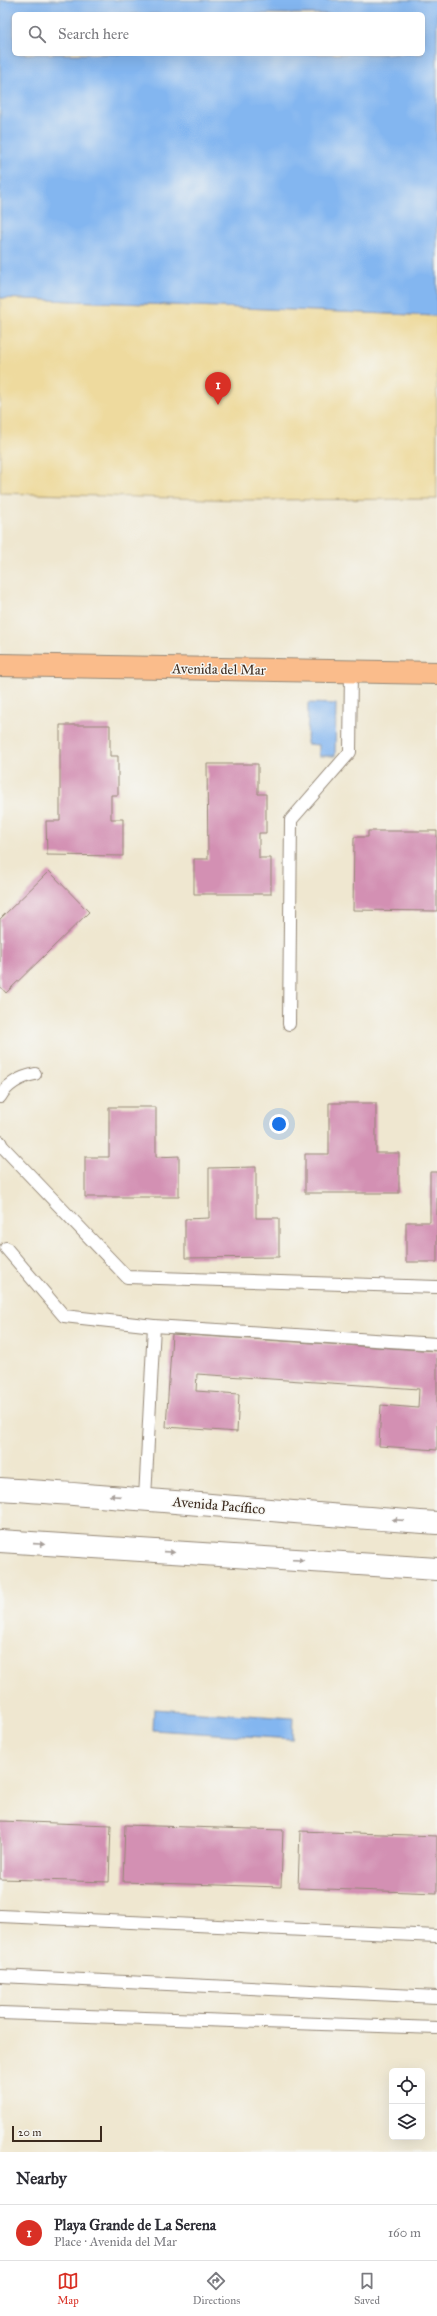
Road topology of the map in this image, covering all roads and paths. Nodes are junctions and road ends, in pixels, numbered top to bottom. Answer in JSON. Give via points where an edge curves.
{"nodes":[{"id":1,"x":0,"y":665,"type":"edge"},
{"id":2,"x":351,"y":671,"type":"junction"},
{"id":3,"x":437,"y":673,"type":"edge"},
{"id":4,"x":289,"y":1024,"type":"dead end"},
{"id":5,"x":35,"y":1074,"type":"dead end"},
{"id":6,"x":0,"y":1097,"type":"edge"},
{"id":7,"x":0,"y":1142,"type":"edge"},
{"id":8,"x":6,"y":1248,"type":"dead end"},
{"id":9,"x":437,"y":1287,"type":"edge"},
{"id":10,"x":154,"y":1326,"type":"junction"},
{"id":11,"x":437,"y":1344,"type":"edge"},
{"id":12,"x":0,"y":1489,"type":"edge"},
{"id":13,"x":145,"y":1498,"type":"junction"},
{"id":14,"x":437,"y":1523,"type":"edge"},
{"id":15,"x":0,"y":1541,"type":"edge"},
{"id":16,"x":437,"y":1569,"type":"edge"},
{"id":17,"x":0,"y":1916,"type":"edge"},
{"id":18,"x":437,"y":1936,"type":"edge"},
{"id":19,"x":0,"y":1976,"type":"edge"},
{"id":20,"x":437,"y":1997,"type":"edge"},
{"id":21,"x":0,"y":2013,"type":"edge"},
{"id":22,"x":437,"y":2028,"type":"edge"}],
"edges":[{"from":1,"to":2,"type":"main road","name":"Avenida del Mar"},
{"from":2,"to":3,"type":"main road","name":"Avenida del Mar"},
{"from":2,"to":4,"type":"lane","via":[[350,752],[291,820]]},
{"from":5,"to":6,"type":"lane","via":[[22,1077],[10,1084]]},
{"from":7,"to":9,"type":"lane","via":[[127,1277]]},
{"from":8,"to":10,"type":"lane","via":[[64,1316]]},
{"from":10,"to":11,"type":"lane"},
{"from":10,"to":13,"type":"lane"},
{"from":13,"to":12,"type":"street","name":"Avenida Pacífico","one_way":true},
{"from":14,"to":13,"type":"street","name":"Avenida Pacífico","one_way":true},
{"from":15,"to":16,"type":"street","one_way":true},
{"from":17,"to":18,"type":"lane"},
{"from":19,"to":20,"type":"lane"},
{"from":21,"to":22,"type":"lane"}]}
